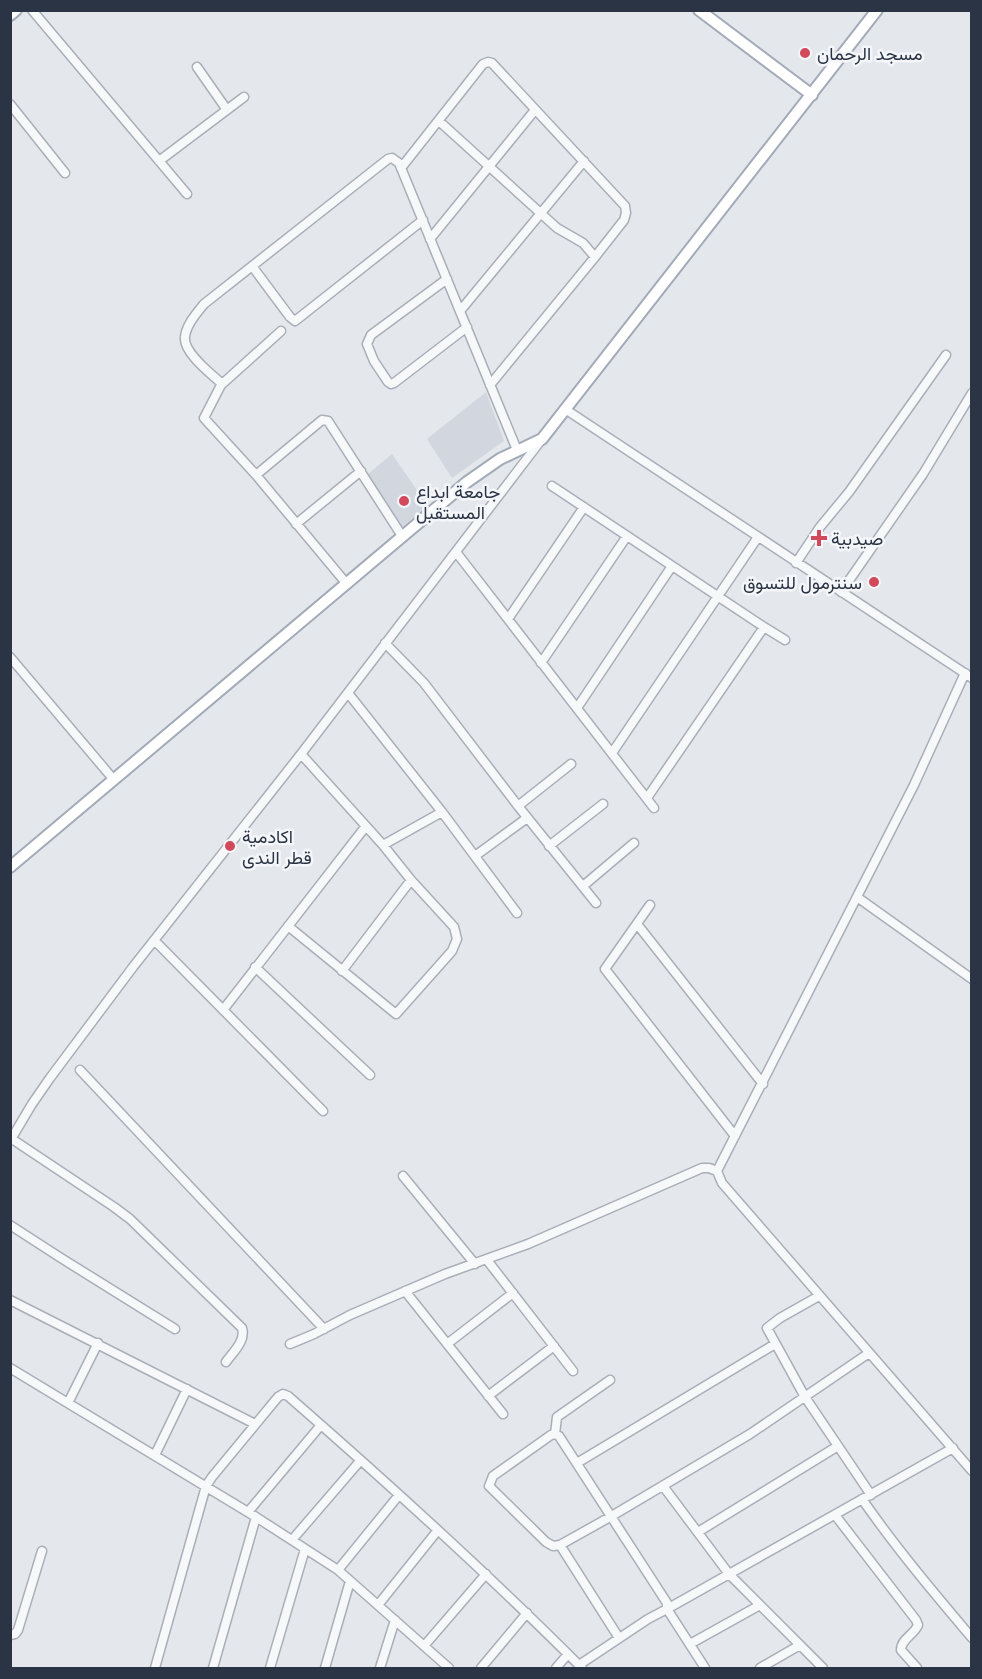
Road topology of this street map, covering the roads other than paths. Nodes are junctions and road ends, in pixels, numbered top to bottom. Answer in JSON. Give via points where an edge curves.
{"nodes":[{"id":1,"x":16,"y":10,"type":"edge"},
{"id":2,"x":32,"y":10,"type":"edge"},
{"id":3,"x":699,"y":10,"type":"edge"},
{"id":4,"x":877,"y":10,"type":"edge"},
{"id":5,"x":10,"y":15,"type":"edge"},
{"id":6,"x":197,"y":67,"type":"dead end"},
{"id":7,"x":812,"y":95,"type":"junction"},
{"id":8,"x":244,"y":97,"type":"dead end"},
{"id":9,"x":10,"y":104,"type":"edge"},
{"id":10,"x":227,"y":110,"type":"junction"},
{"id":11,"x":535,"y":110,"type":"junction"},
{"id":12,"x":439,"y":121,"type":"junction"},
{"id":13,"x":159,"y":161,"type":"junction"},
{"id":14,"x":584,"y":161,"type":"junction"},
{"id":15,"x":489,"y":167,"type":"junction"},
{"id":16,"x":401,"y":168,"type":"junction"},
{"id":17,"x":65,"y":173,"type":"dead end"},
{"id":18,"x":187,"y":194,"type":"dead end"},
{"id":19,"x":541,"y":213,"type":"junction"},
{"id":20,"x":423,"y":220,"type":"junction"},
{"id":21,"x":430,"y":239,"type":"junction"},
{"id":22,"x":595,"y":257,"type":"junction"},
{"id":23,"x":252,"y":266,"type":"junction"},
{"id":24,"x":447,"y":279,"type":"junction"},
{"id":25,"x":460,"y":311,"type":"junction"},
{"id":26,"x":467,"y":327,"type":"junction"},
{"id":27,"x":281,"y":331,"type":"dead end"},
{"id":28,"x":946,"y":355,"type":"dead end"},
{"id":29,"x":490,"y":385,"type":"junction"},
{"id":30,"x":221,"y":386,"type":"junction"},
{"id":31,"x":972,"y":393,"type":"edge"},
{"id":32,"x":565,"y":409,"type":"junction"},
{"id":33,"x":542,"y":439,"type":"junction"},
{"id":34,"x":517,"y":450,"type":"junction"},
{"id":35,"x":361,"y":471,"type":"junction"},
{"id":36,"x":256,"y":475,"type":"junction"},
{"id":37,"x":552,"y":486,"type":"dead end"},
{"id":38,"x":584,"y":507,"type":"junction"},
{"id":39,"x":296,"y":524,"type":"junction"},
{"id":40,"x":402,"y":536,"type":"junction"},
{"id":41,"x":627,"y":536,"type":"junction"},
{"id":42,"x":758,"y":537,"type":"junction"},
{"id":43,"x":456,"y":552,"type":"junction"},
{"id":44,"x":796,"y":562,"type":"junction"},
{"id":45,"x":672,"y":566,"type":"junction"},
{"id":46,"x":346,"y":583,"type":"junction"},
{"id":47,"x":841,"y":592,"type":"junction"},
{"id":48,"x":718,"y":596,"type":"junction"},
{"id":49,"x":508,"y":619,"type":"junction"},
{"id":50,"x":764,"y":627,"type":"junction"},
{"id":51,"x":785,"y":640,"type":"dead end"},
{"id":52,"x":385,"y":643,"type":"junction"},
{"id":53,"x":10,"y":657,"type":"edge"},
{"id":54,"x":541,"y":663,"type":"junction"},
{"id":55,"x":968,"y":675,"type":"edge"},
{"id":56,"x":348,"y":693,"type":"junction"},
{"id":57,"x":577,"y":708,"type":"junction"},
{"id":58,"x":612,"y":753,"type":"junction"},
{"id":59,"x":301,"y":754,"type":"junction"},
{"id":60,"x":571,"y":764,"type":"dead end"},
{"id":61,"x":114,"y":780,"type":"junction"},
{"id":62,"x":646,"y":798,"type":"junction"},
{"id":63,"x":603,"y":804,"type":"dead end"},
{"id":64,"x":518,"y":807,"type":"junction"},
{"id":65,"x":654,"y":808,"type":"dead end"},
{"id":66,"x":442,"y":812,"type":"junction"},
{"id":67,"x":527,"y":818,"type":"junction"},
{"id":68,"x":366,"y":826,"type":"junction"},
{"id":69,"x":634,"y":843,"type":"dead end"},
{"id":70,"x":383,"y":845,"type":"junction"},
{"id":71,"x":549,"y":846,"type":"junction"},
{"id":72,"x":475,"y":856,"type":"junction"},
{"id":73,"x":10,"y":867,"type":"edge"},
{"id":74,"x":411,"y":880,"type":"junction"},
{"id":75,"x":583,"y":886,"type":"junction"},
{"id":76,"x":856,"y":897,"type":"junction"},
{"id":77,"x":596,"y":903,"type":"dead end"},
{"id":78,"x":650,"y":905,"type":"dead end"},
{"id":79,"x":517,"y":913,"type":"dead end"},
{"id":80,"x":637,"y":924,"type":"junction"},
{"id":81,"x":288,"y":926,"type":"junction"},
{"id":82,"x":155,"y":941,"type":"junction"},
{"id":83,"x":255,"y":967,"type":"junction"},
{"id":84,"x":342,"y":970,"type":"junction"},
{"id":85,"x":972,"y":979,"type":"edge"},
{"id":86,"x":222,"y":1010,"type":"junction"},
{"id":87,"x":80,"y":1070,"type":"dead end"},
{"id":88,"x":370,"y":1075,"type":"dead end"},
{"id":89,"x":762,"y":1084,"type":"junction"},
{"id":90,"x":323,"y":1111,"type":"dead end"},
{"id":91,"x":735,"y":1136,"type":"junction"},
{"id":92,"x":11,"y":1140,"type":"edge"},
{"id":93,"x":717,"y":1171,"type":"junction"},
{"id":94,"x":403,"y":1176,"type":"dead end"},
{"id":95,"x":10,"y":1225,"type":"edge"},
{"id":96,"x":487,"y":1260,"type":"junction"},
{"id":97,"x":476,"y":1264,"type":"junction"},
{"id":98,"x":405,"y":1292,"type":"junction"},
{"id":99,"x":513,"y":1293,"type":"junction"},
{"id":100,"x":819,"y":1296,"type":"junction"},
{"id":101,"x":10,"y":1300,"type":"edge"},
{"id":102,"x":175,"y":1329,"type":"dead end"},
{"id":103,"x":324,"y":1329,"type":"junction"},
{"id":104,"x":98,"y":1343,"type":"junction"},
{"id":105,"x":290,"y":1344,"type":"dead end"},
{"id":106,"x":447,"y":1344,"type":"junction"},
{"id":107,"x":775,"y":1344,"type":"junction"},
{"id":108,"x":554,"y":1346,"type":"junction"},
{"id":109,"x":869,"y":1353,"type":"junction"},
{"id":110,"x":225,"y":1362,"type":"dead end"},
{"id":111,"x":10,"y":1368,"type":"edge"},
{"id":112,"x":573,"y":1371,"type":"dead end"},
{"id":113,"x":610,"y":1380,"type":"dead end"},
{"id":114,"x":188,"y":1389,"type":"junction"},
{"id":115,"x":488,"y":1396,"type":"junction"},
{"id":116,"x":805,"y":1397,"type":"junction"},
{"id":117,"x":68,"y":1403,"type":"junction"},
{"id":118,"x":503,"y":1414,"type":"dead end"},
{"id":119,"x":255,"y":1424,"type":"junction"},
{"id":120,"x":321,"y":1425,"type":"junction"},
{"id":121,"x":555,"y":1434,"type":"junction"},
{"id":122,"x":838,"y":1446,"type":"junction"},
{"id":123,"x":953,"y":1448,"type":"junction"},
{"id":124,"x":155,"y":1455,"type":"junction"},
{"id":125,"x":360,"y":1461,"type":"junction"},
{"id":126,"x":577,"y":1463,"type":"junction"},
{"id":127,"x":972,"y":1471,"type":"edge"},
{"id":128,"x":206,"y":1486,"type":"junction"},
{"id":129,"x":663,"y":1486,"type":"junction"},
{"id":130,"x":399,"y":1496,"type":"junction"},
{"id":131,"x":866,"y":1497,"type":"junction"},
{"id":132,"x":252,"y":1514,"type":"junction"},
{"id":133,"x":835,"y":1515,"type":"junction"},
{"id":134,"x":610,"y":1518,"type":"junction"},
{"id":135,"x":438,"y":1530,"type":"junction"},
{"id":136,"x":698,"y":1532,"type":"junction"},
{"id":137,"x":292,"y":1540,"type":"junction"},
{"id":138,"x":560,"y":1545,"type":"junction"},
{"id":139,"x":305,"y":1549,"type":"junction"},
{"id":140,"x":42,"y":1551,"type":"dead end"},
{"id":141,"x":338,"y":1570,"type":"junction"},
{"id":142,"x":486,"y":1574,"type":"junction"},
{"id":143,"x":729,"y":1574,"type":"junction"},
{"id":144,"x":350,"y":1581,"type":"junction"},
{"id":145,"x":378,"y":1605,"type":"junction"},
{"id":146,"x":760,"y":1605,"type":"junction"},
{"id":147,"x":668,"y":1609,"type":"junction"},
{"id":148,"x":527,"y":1613,"type":"junction"},
{"id":149,"x":394,"y":1620,"type":"junction"},
{"id":150,"x":10,"y":1635,"type":"edge"},
{"id":151,"x":619,"y":1638,"type":"junction"},
{"id":152,"x":972,"y":1638,"type":"edge"},
{"id":153,"x":690,"y":1644,"type":"junction"},
{"id":154,"x":800,"y":1645,"type":"junction"},
{"id":155,"x":424,"y":1647,"type":"junction"},
{"id":156,"x":568,"y":1654,"type":"junction"},
{"id":157,"x":437,"y":1658,"type":"junction"},
{"id":158,"x":581,"y":1667,"type":"edge"},
{"id":159,"x":155,"y":1668,"type":"edge"},
{"id":160,"x":213,"y":1668,"type":"edge"},
{"id":161,"x":270,"y":1668,"type":"edge"},
{"id":162,"x":325,"y":1668,"type":"edge"},
{"id":163,"x":380,"y":1668,"type":"edge"},
{"id":164,"x":435,"y":1668,"type":"edge"},
{"id":165,"x":449,"y":1668,"type":"edge"},
{"id":166,"x":481,"y":1668,"type":"edge"},
{"id":167,"x":556,"y":1668,"type":"edge"},
{"id":168,"x":705,"y":1668,"type":"edge"},
{"id":169,"x":760,"y":1668,"type":"edge"},
{"id":170,"x":824,"y":1668,"type":"edge"},
{"id":171,"x":918,"y":1668,"type":"edge"}],
"edges":[{"from":1,"to":5,"type":"main road"},
{"from":2,"to":13,"type":"street"},
{"from":3,"to":7,"type":"main road"},
{"from":4,"to":7,"type":"main road"},
{"from":6,"to":10,"type":"street"},
{"from":7,"to":32,"type":"main road"},
{"from":8,"to":10,"type":"street"},
{"from":9,"to":17,"type":"street"},
{"from":10,"to":13,"type":"street"},
{"from":11,"to":12,"type":"street","via":[[492,63],[486,62]]},
{"from":11,"to":14,"type":"street"},
{"from":11,"to":15,"type":"street"},
{"from":12,"to":15,"type":"street"},
{"from":12,"to":16,"type":"street"},
{"from":13,"to":18,"type":"street"},
{"from":14,"to":19,"type":"street"},
{"from":14,"to":22,"type":"street","via":[[626,210],[624,220]]},
{"from":15,"to":19,"type":"street"},
{"from":15,"to":21,"type":"street"},
{"from":16,"to":20,"type":"street"},
{"from":16,"to":23,"type":"street","via":[[396,159],[388,159]]},
{"from":19,"to":22,"type":"street","via":[[557,228],[579,239]]},
{"from":19,"to":25,"type":"street"},
{"from":20,"to":21,"type":"street"},
{"from":20,"to":23,"type":"street","via":[[295,321]]},
{"from":21,"to":24,"type":"street"},
{"from":22,"to":29,"type":"street"},
{"from":23,"to":30,"type":"street","via":[[204,304],[185,338],[190,352]]},
{"from":24,"to":25,"type":"street"},
{"from":24,"to":26,"type":"street","via":[[371,335],[368,344],[374,361],[387,382],[394,383]]},
{"from":25,"to":26,"type":"street"},
{"from":26,"to":29,"type":"street"},
{"from":27,"to":30,"type":"street"},
{"from":28,"to":44,"type":"street"},
{"from":29,"to":34,"type":"street"},
{"from":30,"to":36,"type":"street","via":[[204,418]]},
{"from":31,"to":47,"type":"street","via":[[923,474]]},
{"from":32,"to":33,"type":"main road"},
{"from":32,"to":42,"type":"street"},
{"from":33,"to":34,"type":"main road"},
{"from":33,"to":43,"type":"street"},
{"from":34,"to":40,"type":"main road","via":[[478,473]]},
{"from":35,"to":36,"type":"street","via":[[325,419]]},
{"from":35,"to":39,"type":"street"},
{"from":35,"to":40,"type":"street"},
{"from":36,"to":39,"type":"street"},
{"from":37,"to":38,"type":"street"},
{"from":38,"to":41,"type":"street"},
{"from":38,"to":49,"type":"street"},
{"from":39,"to":46,"type":"street"},
{"from":40,"to":46,"type":"main road"},
{"from":41,"to":45,"type":"street"},
{"from":41,"to":54,"type":"street"},
{"from":42,"to":44,"type":"street"},
{"from":42,"to":48,"type":"street"},
{"from":43,"to":49,"type":"street"},
{"from":43,"to":52,"type":"street"},
{"from":44,"to":47,"type":"street"},
{"from":45,"to":48,"type":"street"},
{"from":45,"to":57,"type":"street"},
{"from":46,"to":61,"type":"main road"},
{"from":47,"to":55,"type":"street"},
{"from":48,"to":50,"type":"street"},
{"from":48,"to":58,"type":"street"},
{"from":49,"to":54,"type":"street"},
{"from":50,"to":51,"type":"street"},
{"from":50,"to":62,"type":"street"},
{"from":52,"to":56,"type":"street"},
{"from":52,"to":64,"type":"street","via":[[424,683]]},
{"from":53,"to":61,"type":"street"},
{"from":54,"to":57,"type":"street"},
{"from":55,"to":76,"type":"street"},
{"from":56,"to":59,"type":"street"},
{"from":56,"to":66,"type":"street"},
{"from":57,"to":58,"type":"street"},
{"from":58,"to":62,"type":"street"},
{"from":59,"to":68,"type":"street"},
{"from":59,"to":82,"type":"street"},
{"from":60,"to":64,"type":"street"},
{"from":61,"to":73,"type":"main road"},
{"from":62,"to":65,"type":"street"},
{"from":63,"to":71,"type":"street"},
{"from":64,"to":67,"type":"street"},
{"from":66,"to":70,"type":"street"},
{"from":66,"to":72,"type":"street"},
{"from":67,"to":71,"type":"street"},
{"from":67,"to":72,"type":"street"},
{"from":68,"to":70,"type":"street"},
{"from":68,"to":81,"type":"street"},
{"from":69,"to":75,"type":"street"},
{"from":70,"to":74,"type":"street"},
{"from":71,"to":75,"type":"street"},
{"from":72,"to":79,"type":"street"},
{"from":74,"to":84,"type":"street"},
{"from":74,"to":84,"type":"street","via":[[454,927],[457,939],[452,951],[396,1014]]},
{"from":75,"to":77,"type":"street"},
{"from":76,"to":85,"type":"street"},
{"from":76,"to":89,"type":"street"},
{"from":78,"to":80,"type":"street"},
{"from":80,"to":89,"type":"street"},
{"from":80,"to":91,"type":"street","via":[[606,966],[606,972]]},
{"from":81,"to":83,"type":"street"},
{"from":81,"to":84,"type":"street"},
{"from":82,"to":86,"type":"street"},
{"from":82,"to":92,"type":"street","via":[[50,1078]]},
{"from":83,"to":86,"type":"street"},
{"from":83,"to":88,"type":"street"},
{"from":86,"to":90,"type":"street"},
{"from":87,"to":103,"type":"street"},
{"from":89,"to":91,"type":"street"},
{"from":91,"to":93,"type":"street"},
{"from":92,"to":110,"type":"street","via":[[130,1219],[242,1328],[243,1339]]},
{"from":93,"to":96,"type":"street","via":[[702,1168]]},
{"from":93,"to":100,"type":"street","via":[[722,1183]]},
{"from":94,"to":97,"type":"street"},
{"from":95,"to":102,"type":"street"},
{"from":96,"to":97,"type":"street"},
{"from":96,"to":99,"type":"street"},
{"from":97,"to":98,"type":"street"},
{"from":98,"to":103,"type":"street"},
{"from":98,"to":106,"type":"street"},
{"from":99,"to":106,"type":"street"},
{"from":99,"to":108,"type":"street"},
{"from":100,"to":107,"type":"street","via":[[767,1327]]},
{"from":100,"to":109,"type":"street"},
{"from":101,"to":104,"type":"street"},
{"from":103,"to":105,"type":"street"},
{"from":104,"to":114,"type":"street"},
{"from":104,"to":117,"type":"street"},
{"from":106,"to":115,"type":"street"},
{"from":107,"to":116,"type":"street"},
{"from":107,"to":126,"type":"street"},
{"from":108,"to":112,"type":"street"},
{"from":108,"to":115,"type":"street"},
{"from":109,"to":116,"type":"street"},
{"from":109,"to":123,"type":"street"},
{"from":111,"to":117,"type":"street"},
{"from":113,"to":121,"type":"street","via":[[557,1417]]},
{"from":114,"to":119,"type":"street"},
{"from":114,"to":124,"type":"street"},
{"from":115,"to":118,"type":"street"},
{"from":116,"to":122,"type":"street"},
{"from":116,"to":129,"type":"street"},
{"from":117,"to":124,"type":"street"},
{"from":119,"to":120,"type":"street","via":[[283,1394]]},
{"from":119,"to":128,"type":"street"},
{"from":120,"to":125,"type":"street"},
{"from":120,"to":132,"type":"street"},
{"from":121,"to":126,"type":"street"},
{"from":121,"to":138,"type":"street","via":[[493,1476],[489,1486],[546,1542]]},
{"from":122,"to":131,"type":"street"},
{"from":122,"to":136,"type":"street"},
{"from":123,"to":127,"type":"street"},
{"from":123,"to":131,"type":"street"},
{"from":124,"to":128,"type":"street"},
{"from":125,"to":130,"type":"street"},
{"from":125,"to":137,"type":"street"},
{"from":126,"to":134,"type":"street"},
{"from":128,"to":132,"type":"street"},
{"from":128,"to":159,"type":"street"},
{"from":129,"to":134,"type":"street"},
{"from":129,"to":136,"type":"street"},
{"from":130,"to":135,"type":"street"},
{"from":130,"to":141,"type":"street"},
{"from":131,"to":133,"type":"street"},
{"from":131,"to":152,"type":"street","via":[[927,1585]]},
{"from":132,"to":137,"type":"street"},
{"from":132,"to":160,"type":"street"},
{"from":133,"to":143,"type":"street"},
{"from":133,"to":171,"type":"street","via":[[916,1620],[916,1629],[903,1642],[901,1650]]},
{"from":134,"to":138,"type":"street"},
{"from":134,"to":147,"type":"street"},
{"from":135,"to":142,"type":"street"},
{"from":135,"to":145,"type":"street"},
{"from":136,"to":143,"type":"street"},
{"from":137,"to":139,"type":"street"},
{"from":138,"to":151,"type":"street"},
{"from":139,"to":141,"type":"street"},
{"from":139,"to":161,"type":"street"},
{"from":140,"to":150,"type":"street","via":[[18,1630]]},
{"from":141,"to":144,"type":"street"},
{"from":142,"to":148,"type":"street"},
{"from":142,"to":155,"type":"street"},
{"from":143,"to":146,"type":"street"},
{"from":143,"to":147,"type":"street"},
{"from":144,"to":145,"type":"street"},
{"from":144,"to":162,"type":"street"},
{"from":145,"to":149,"type":"street"},
{"from":146,"to":153,"type":"street"},
{"from":146,"to":154,"type":"street"},
{"from":147,"to":151,"type":"street"},
{"from":147,"to":153,"type":"street"},
{"from":148,"to":156,"type":"street"},
{"from":148,"to":166,"type":"street"},
{"from":149,"to":155,"type":"street"},
{"from":149,"to":163,"type":"street"},
{"from":151,"to":158,"type":"street"},
{"from":153,"to":168,"type":"street"},
{"from":154,"to":169,"type":"street"},
{"from":154,"to":170,"type":"street"},
{"from":155,"to":157,"type":"street"},
{"from":156,"to":158,"type":"street"},
{"from":156,"to":167,"type":"street"},
{"from":157,"to":164,"type":"street"},
{"from":157,"to":165,"type":"street"}]}
